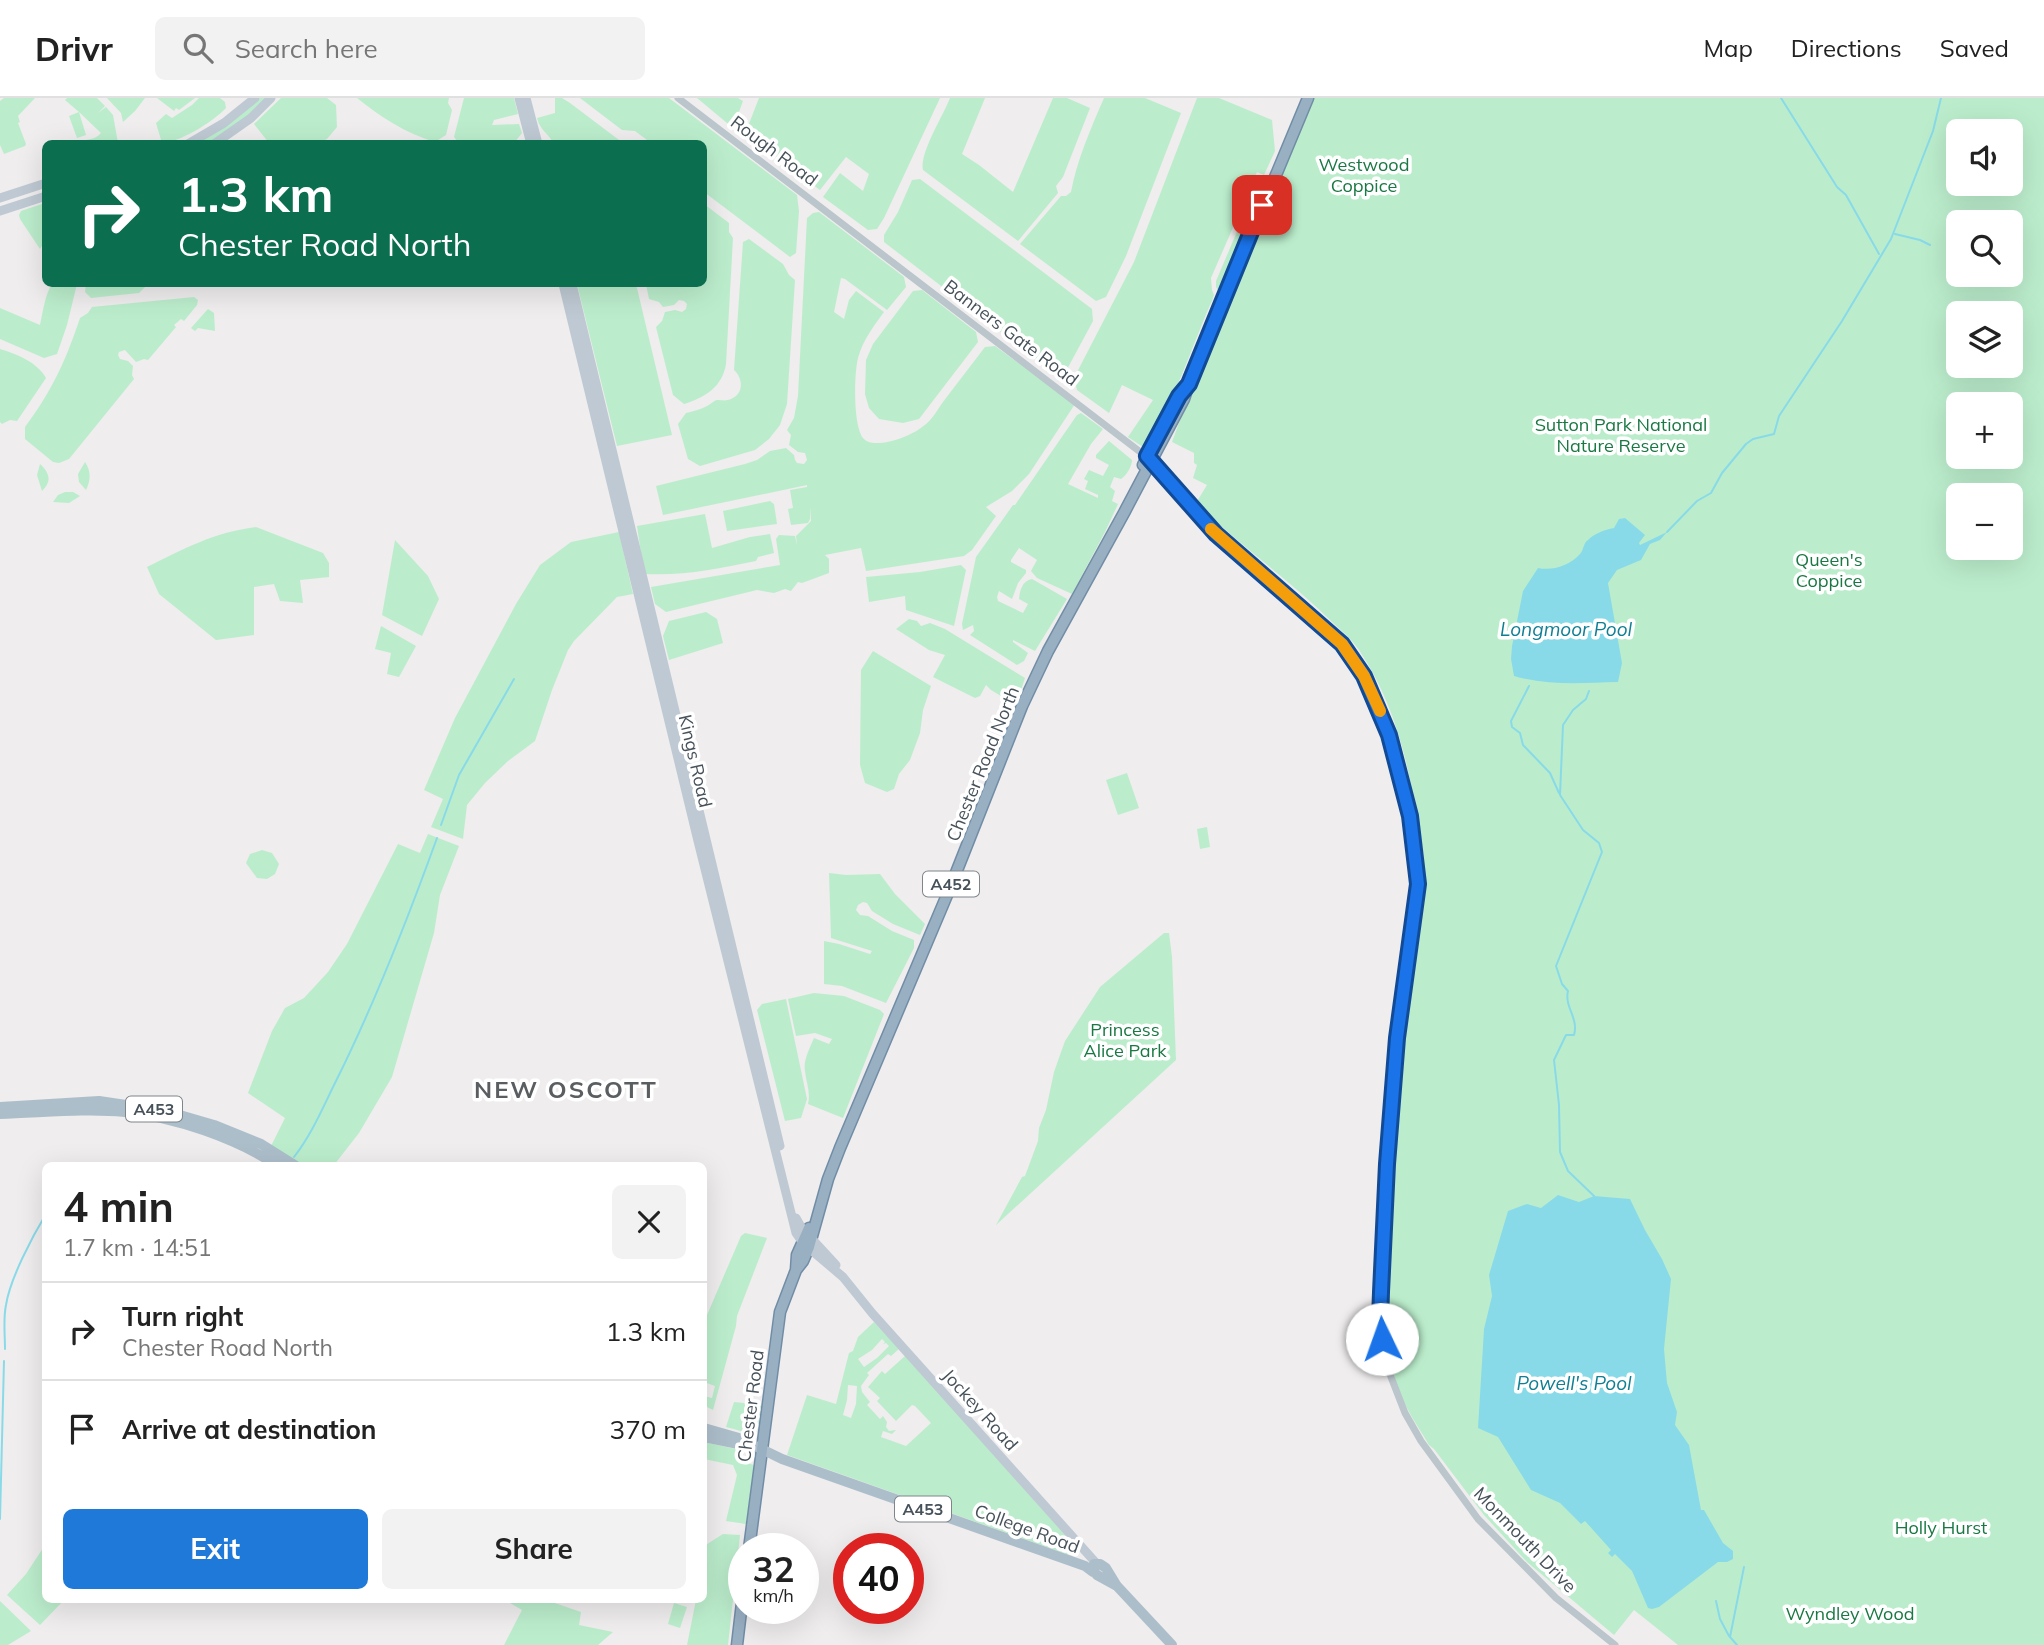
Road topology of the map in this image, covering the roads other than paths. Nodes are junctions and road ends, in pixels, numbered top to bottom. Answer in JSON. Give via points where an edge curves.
{"nodes":[{"id":1,"x":255,"y":98,"type":"edge"},
{"id":2,"x":271,"y":98,"type":"edge"},
{"id":3,"x":519,"y":98,"type":"edge"},
{"id":4,"x":526,"y":98,"type":"edge"},
{"id":5,"x":678,"y":98,"type":"edge"},
{"id":6,"x":1308,"y":98,"type":"edge"},
{"id":7,"x":195,"y":140,"type":"edge"},
{"id":8,"x":220,"y":140,"type":"edge"},
{"id":9,"x":530,"y":140,"type":"edge"},
{"id":10,"x":537,"y":140,"type":"edge"},
{"id":11,"x":42,"y":184,"type":"edge"},
{"id":12,"x":42,"y":197,"type":"edge"},
{"id":13,"x":0,"y":198,"type":"edge"},
{"id":14,"x":0,"y":211,"type":"edge"},
{"id":15,"x":851,"y":230,"type":"joint"},
{"id":16,"x":564,"y":287,"type":"edge"},
{"id":17,"x":573,"y":287,"type":"edge"},
{"id":18,"x":1149,"y":459,"type":"junction"},
{"id":19,"x":0,"y":1107,"type":"edge"},
{"id":20,"x":0,"y":1114,"type":"edge"},
{"id":21,"x":200,"y":1125,"type":"junction"},
{"id":22,"x":271,"y":1162,"type":"edge"},
{"id":23,"x":290,"y":1162,"type":"edge"},
{"id":24,"x":808,"y":1241,"type":"junction"},
{"id":25,"x":707,"y":1429,"type":"edge"},
{"id":26,"x":764,"y":1432,"type":"junction"},
{"id":27,"x":707,"y":1438,"type":"edge"},
{"id":28,"x":739,"y":1438,"type":"junction"},
{"id":29,"x":762,"y":1449,"type":"junction"},
{"id":30,"x":750,"y":1533,"type":"edge"},
{"id":31,"x":1092,"y":1566,"type":"junction"},
{"id":32,"x":739,"y":1624,"type":"edge"},
{"id":33,"x":737,"y":1645,"type":"edge"},
{"id":34,"x":1172,"y":1645,"type":"edge"},
{"id":35,"x":1615,"y":1645,"type":"edge"}],
"edges":[{"from":1,"to":7,"type":"main road"},
{"from":2,"to":8,"type":"main road"},
{"from":3,"to":9,"type":"main road"},
{"from":4,"to":10,"type":"main road"},
{"from":5,"to":15,"type":"street","name":"Rough Road"},
{"from":6,"to":18,"type":"highway","name":"Chester Road North","number":"A452","via":[[1184,399]]},
{"from":11,"to":13,"type":"main road"},
{"from":12,"to":14,"type":"main road"},
{"from":15,"to":18,"type":"street","name":"Banners Gate Road"},
{"from":16,"to":24,"type":"main road","name":"Kings Road","via":[[794,1228]]},
{"from":17,"to":24,"type":"main road","name":"Kings Road","via":[[793,1205]]},
{"from":18,"to":24,"type":"highway","name":"Chester Road North","number":"A452","via":[[1017,717],[850,1121]]},
{"from":18,"to":35,"type":"street","name":"Monmouth Drive","via":[[1216,534],[1342,644],[1376,699],[1410,816],[1418,884],[1398,1022],[1387,1164],[1380,1320],[1384,1350],[1405,1412],[1478,1519],[1556,1598]]},
{"from":19,"to":21,"type":"main road","number":"A453","via":[[99,1101],[166,1111]]},
{"from":20,"to":21,"type":"main road","number":"A453","via":[[94,1110]]},
{"from":21,"to":22,"type":"main road","number":"A453"},
{"from":21,"to":23,"type":"main road","number":"A453","via":[[261,1144]]},
{"from":24,"to":26,"type":"highway","name":"Chester Road","number":"A452","via":[[780,1312]]},
{"from":24,"to":31,"type":"main road","name":"Jockey Road"},
{"from":25,"to":28,"type":"main road","name":"College Road","number":"A453"},
{"from":26,"to":28,"type":"main road","name":"College Road"},
{"from":26,"to":29,"type":"highway","name":"Chester Road","number":"A452"},
{"from":27,"to":29,"type":"main road","name":"College Road","number":"A453"},
{"from":28,"to":29,"type":"main road","name":"College Road","number":"A453"},
{"from":29,"to":30,"type":"highway","name":"Chester Road","number":"A452"},
{"from":29,"to":31,"type":"main road","name":"College Road","number":"A453"},
{"from":31,"to":34,"type":"main road","name":"College Road","via":[[1104,1566],[1106,1575]]},
{"from":32,"to":33,"type":"highway"}]}
